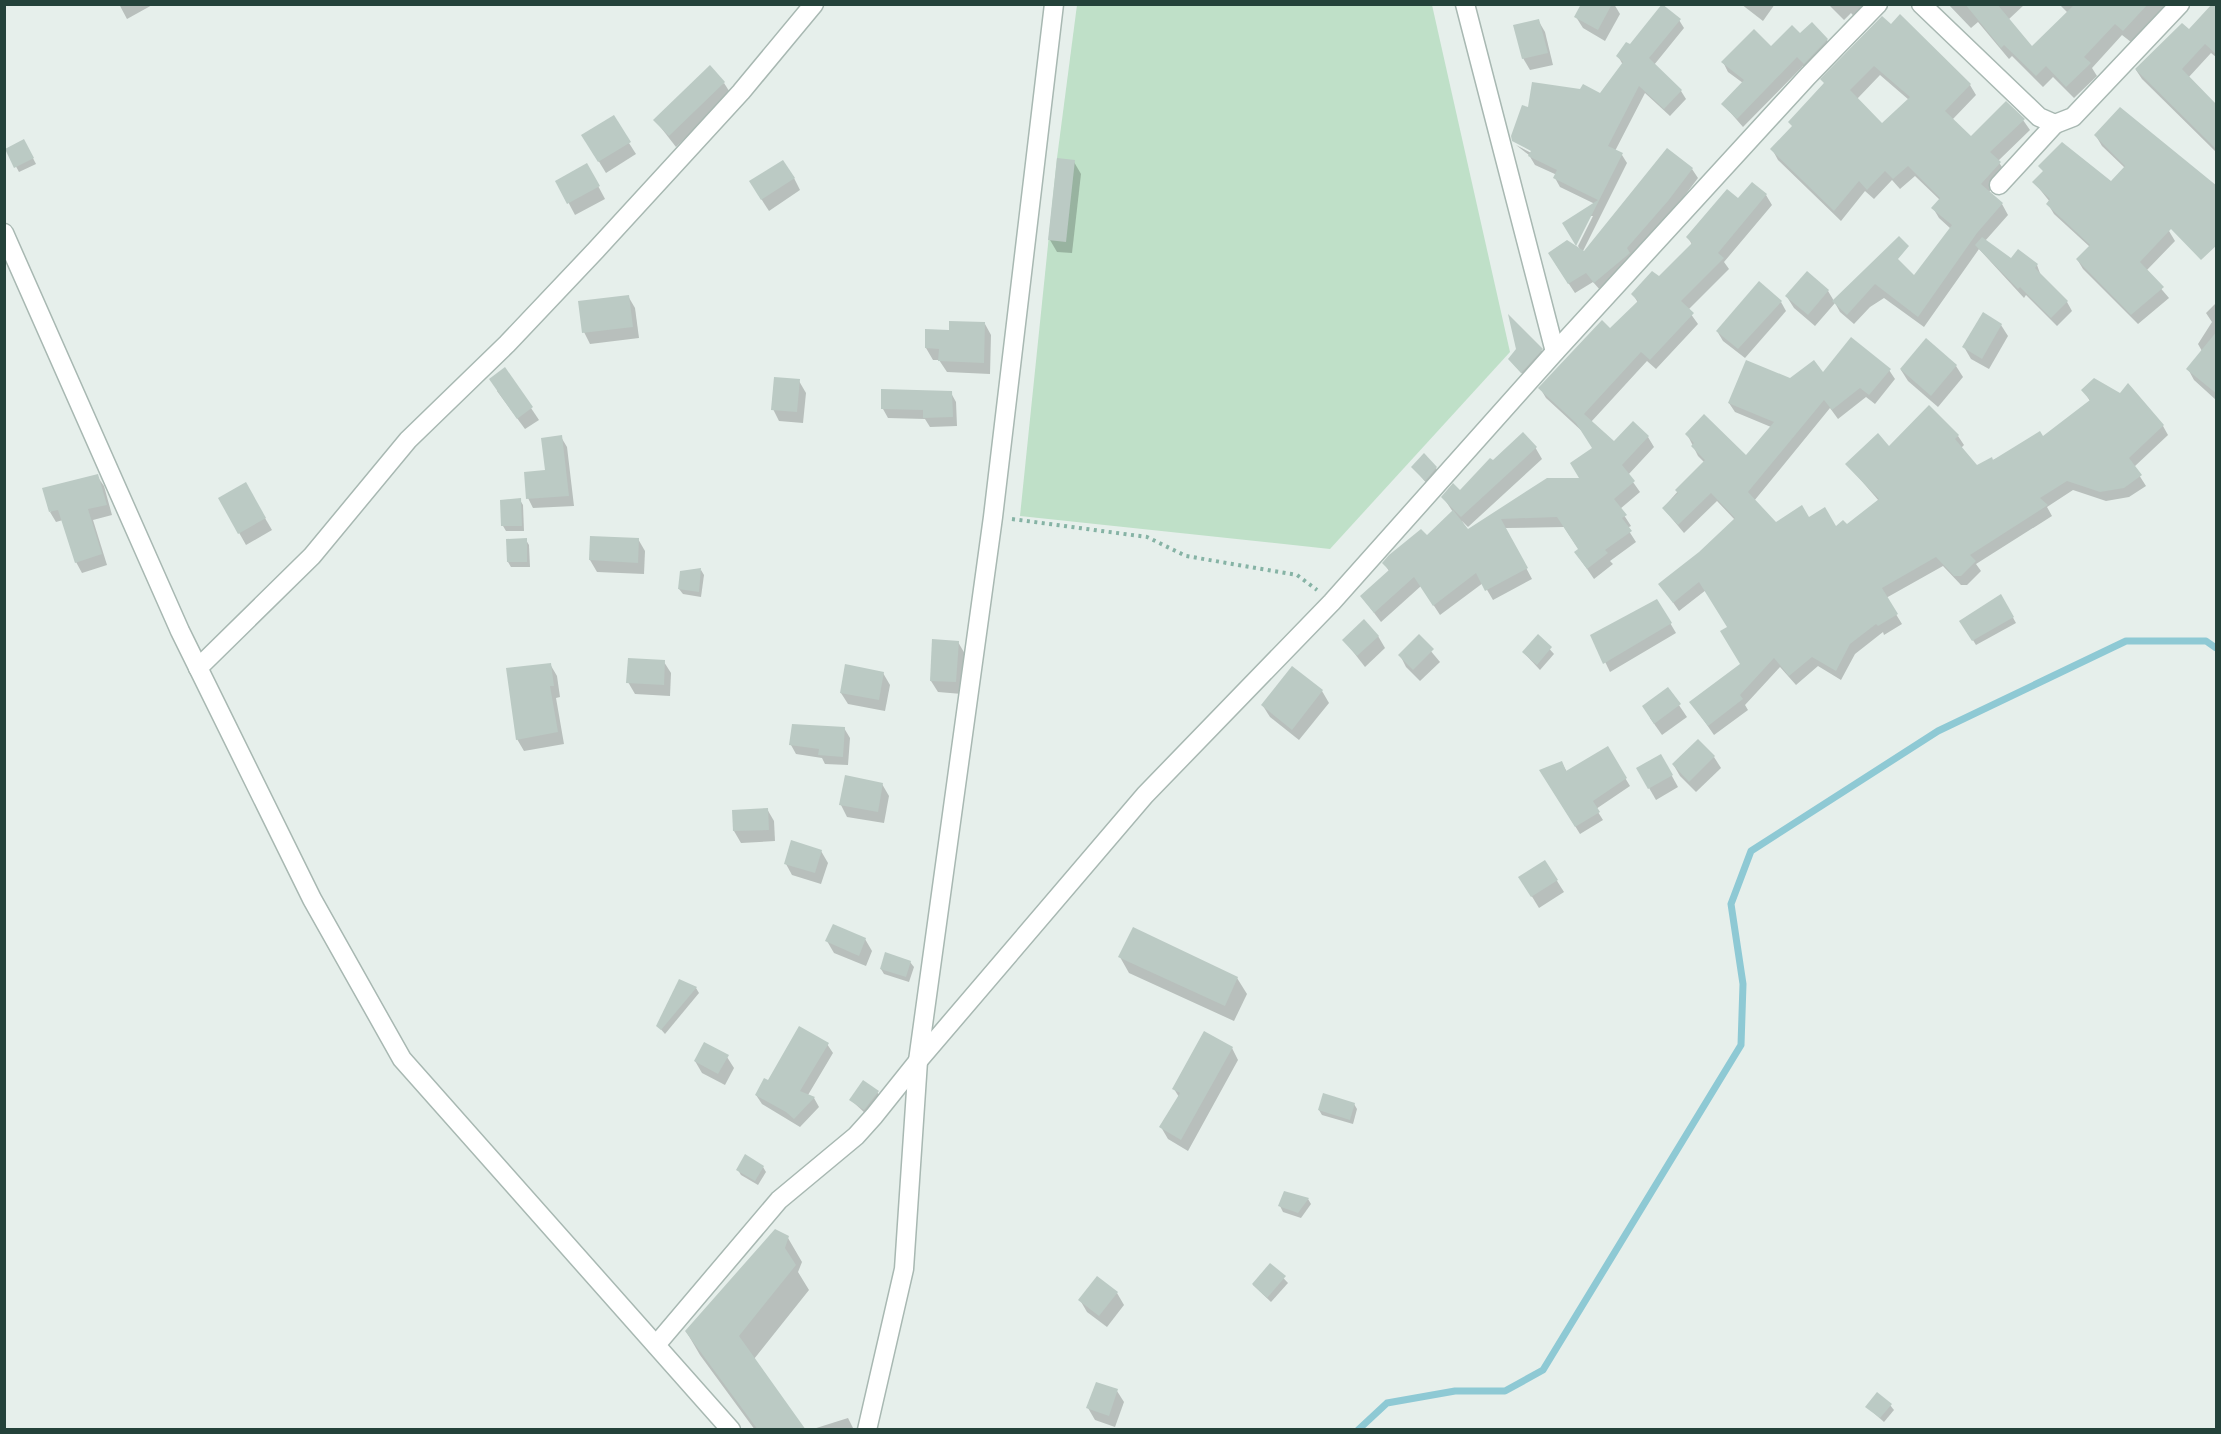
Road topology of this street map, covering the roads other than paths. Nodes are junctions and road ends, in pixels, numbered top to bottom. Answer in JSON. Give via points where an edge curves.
{"nodes":[{"id":1,"x":814,"y":4,"type":"edge"},
{"id":2,"x":1054,"y":4,"type":"edge"},
{"id":3,"x":1465,"y":4,"type":"edge"},
{"id":4,"x":1878,"y":4,"type":"edge"},
{"id":5,"x":1921,"y":4,"type":"edge"},
{"id":6,"x":2180,"y":4,"type":"edge"},
{"id":7,"x":2055,"y":124,"type":"junction"},
{"id":8,"x":1999,"y":185,"type":"dead end"},
{"id":9,"x":4,"y":233,"type":"edge"},
{"id":10,"x":1555,"y":352,"type":"junction"},
{"id":11,"x":198,"y":668,"type":"junction"},
{"id":12,"x":918,"y":1061,"type":"junction"},
{"id":13,"x":656,"y":1346,"type":"junction"},
{"id":14,"x":731,"y":1430,"type":"edge"},
{"id":15,"x":867,"y":1430,"type":"edge"}],
"edges":[{"from":1,"to":11,"type":"street","via":[[741,92],[588,259],[408,440],[312,556]]},
{"from":2,"to":12,"type":"street","via":[[993,517]]},
{"from":3,"to":10,"type":"street"},
{"from":4,"to":10,"type":"street"},
{"from":5,"to":7,"type":"street","via":[[2039,117]]},
{"from":6,"to":7,"type":"street","via":[[2073,117]]},
{"from":7,"to":8,"type":"street"},
{"from":9,"to":11,"type":"street"},
{"from":10,"to":12,"type":"street","via":[[1332,602],[1145,795]]},
{"from":11,"to":13,"type":"street","via":[[312,899],[402,1059]]},
{"from":12,"to":13,"type":"street","via":[[856,1136],[779,1200]]},
{"from":12,"to":15,"type":"street","via":[[904,1269]]},
{"from":13,"to":14,"type":"street"}]}
